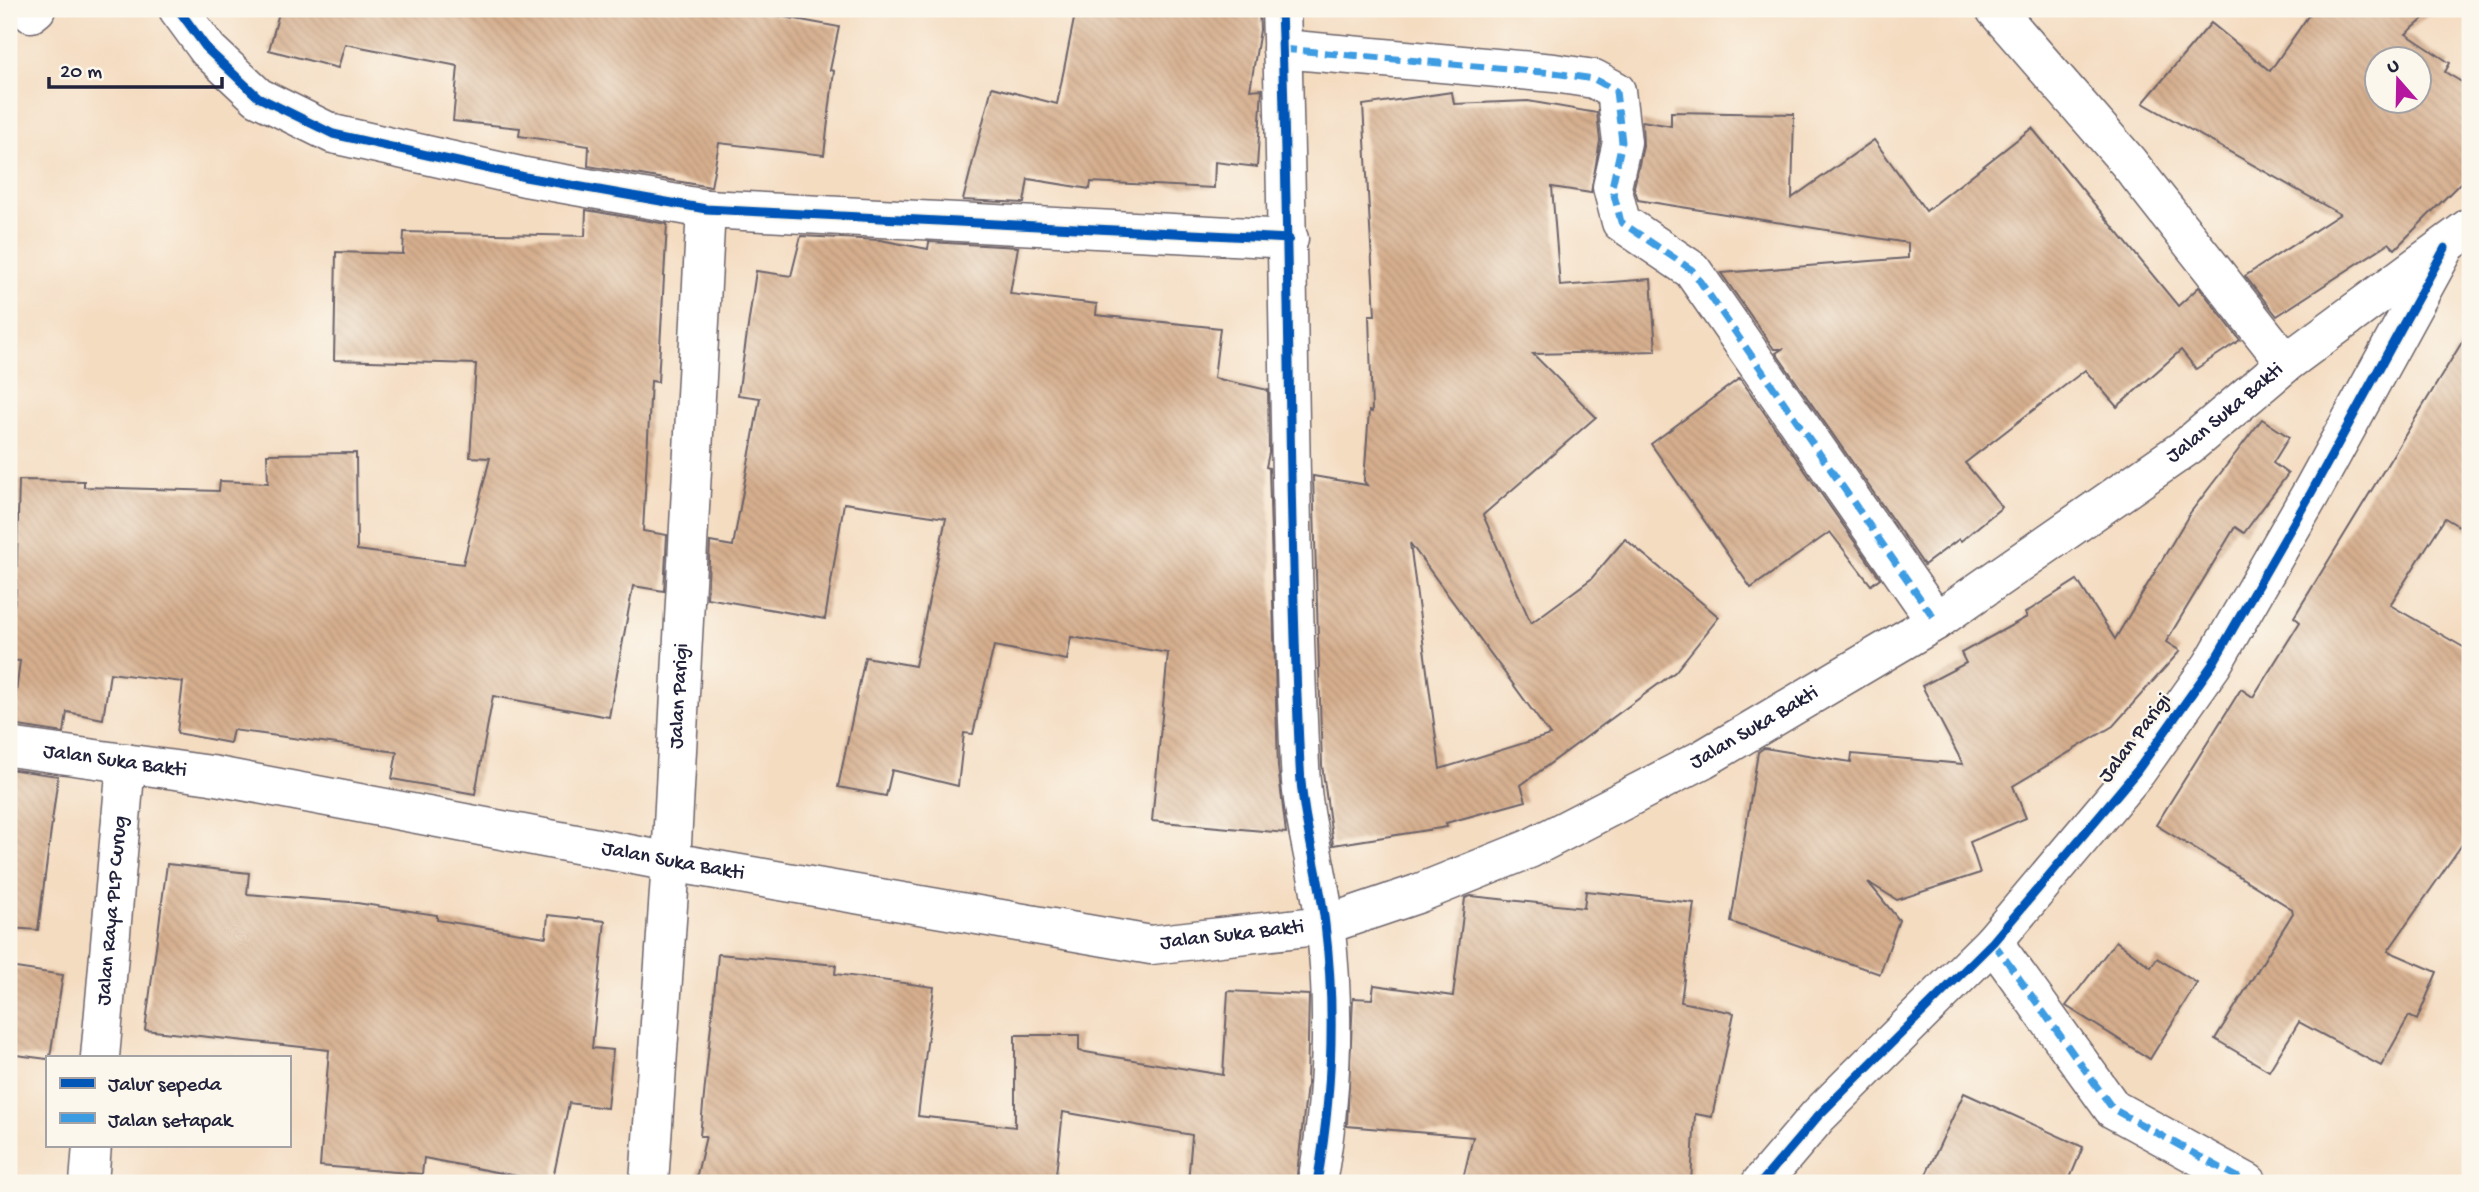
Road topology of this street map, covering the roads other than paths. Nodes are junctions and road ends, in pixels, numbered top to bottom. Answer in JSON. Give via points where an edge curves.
{"nodes":[{"id":1,"x":177,"y":9,"type":"edge"},
{"id":2,"x":1281,"y":9,"type":"edge"},
{"id":3,"x":1994,"y":9,"type":"edge"},
{"id":4,"x":1282,"y":49,"type":"junction"},
{"id":5,"x":706,"y":209,"type":"junction"},
{"id":6,"x":2464,"y":232,"type":"edge"},
{"id":7,"x":1289,"y":239,"type":"junction"},
{"id":8,"x":2286,"y":363,"type":"junction"},
{"id":9,"x":1936,"y":621,"type":"junction"},
{"id":10,"x":9,"y":747,"type":"edge"},
{"id":11,"x":126,"y":763,"type":"junction"},
{"id":12,"x":671,"y":862,"type":"junction"},
{"id":13,"x":1325,"y":925,"type":"junction"},
{"id":14,"x":1993,"y":942,"type":"junction"},
{"id":15,"x":100,"y":1056,"type":"edge"},
{"id":16,"x":92,"y":1146,"type":"edge"},
{"id":17,"x":89,"y":1183,"type":"edge"},
{"id":18,"x":649,"y":1183,"type":"edge"},
{"id":19,"x":1317,"y":1183,"type":"edge"},
{"id":20,"x":1761,"y":1183,"type":"edge"},
{"id":21,"x":2248,"y":1183,"type":"edge"}],
"edges":[{"from":1,"to":5,"type":"street","via":[[208,50],[258,97],[333,134],[525,177]]},
{"from":2,"to":4,"type":"street"},
{"from":3,"to":8,"type":"street","via":[[2128,162]]},
{"from":4,"to":7,"type":"street"},
{"from":4,"to":9,"type":"street","via":[[1554,73],[1594,79],[1616,91],[1622,142],[1612,187],[1621,222],[1692,270]]},
{"from":5,"to":7,"type":"street"},
{"from":5,"to":12,"type":"street","name":"Jalan Parigi"},
{"from":6,"to":8,"type":"street","name":"Jalan Suka Bakti"},
{"from":6,"to":14,"type":"street","name":"Jalan Parigi","via":[[2212,665],[2137,771]]},
{"from":7,"to":13,"type":"street","via":[[1292,592],[1300,781]]},
{"from":8,"to":9,"type":"street","name":"Jalan Suka Bakti","via":[[2188,446]]},
{"from":9,"to":13,"type":"street","name":"Jalan Suka Bakti","via":[[1703,759],[1529,849]]},
{"from":10,"to":11,"type":"street","name":"Jalan Suka Bakti"},
{"from":11,"to":12,"type":"street","name":"Jalan Suka Bakti"},
{"from":11,"to":15,"type":"street","name":"Jalan Raya PLP Curug"},
{"from":12,"to":13,"type":"street","name":"Jalan Suka Bakti","via":[[1151,945]]},
{"from":12,"to":18,"type":"street","name":"Jalan Parigi"},
{"from":13,"to":19,"type":"street","via":[[1332,1063]]},
{"from":14,"to":20,"type":"street","name":"Jalan Parigi","via":[[1818,1116]]},
{"from":14,"to":21,"type":"street","via":[[2113,1108]]},
{"from":16,"to":17,"type":"street"}]}
